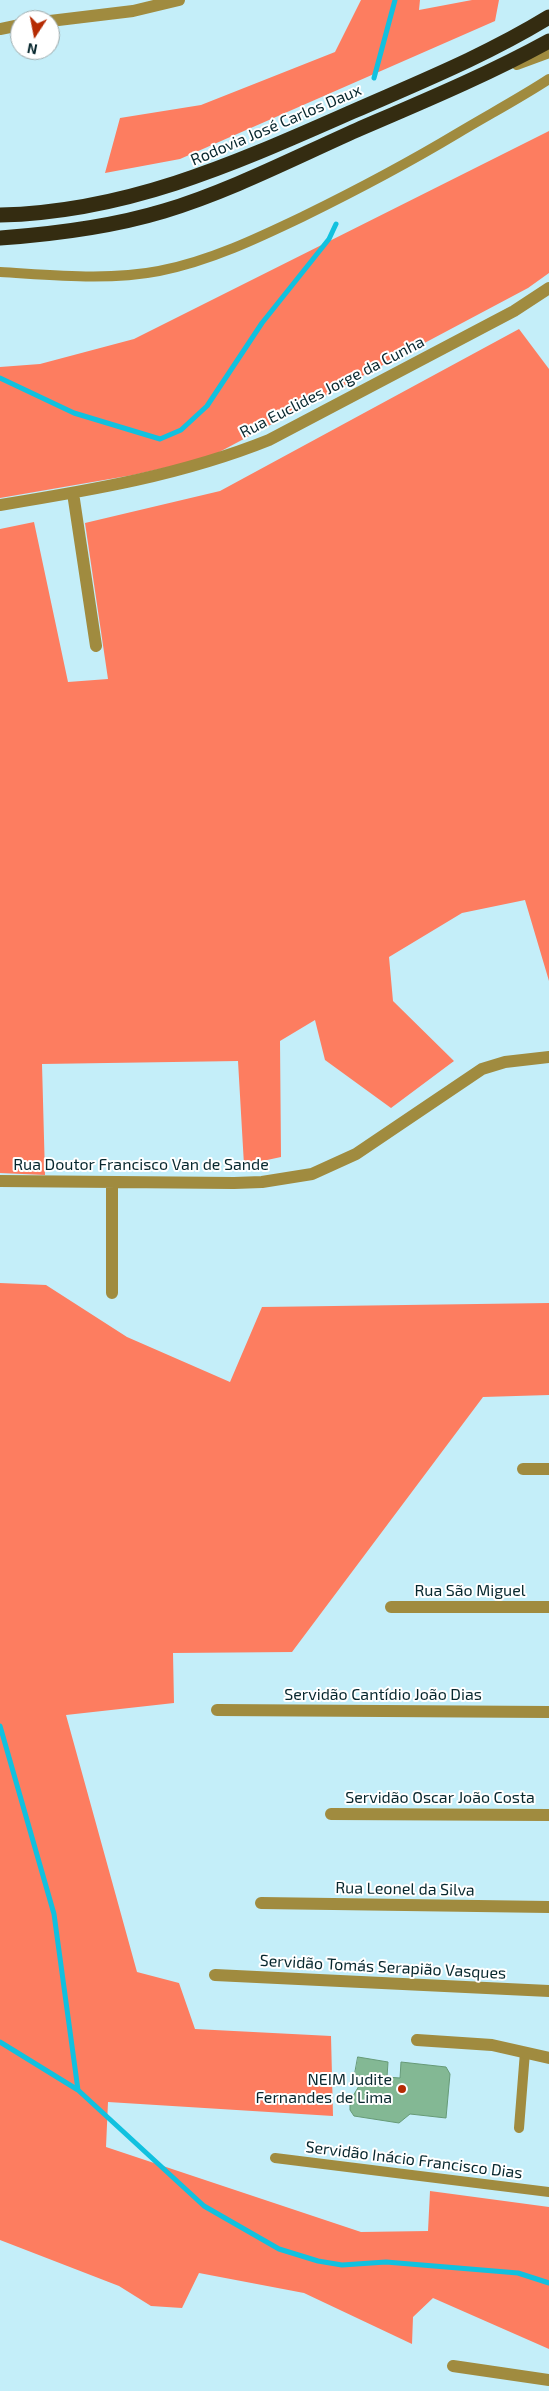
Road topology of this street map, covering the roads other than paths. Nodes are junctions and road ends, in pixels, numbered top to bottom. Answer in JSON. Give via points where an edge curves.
{"nodes":[{"id":1,"x":179,"y":0,"type":"edge"},
{"id":2,"x":549,"y":17,"type":"edge"},
{"id":3,"x":60,"y":20,"type":"edge"},
{"id":4,"x":549,"y":41,"type":"edge"},
{"id":5,"x":549,"y":52,"type":"edge"},
{"id":6,"x":477,"y":78,"type":"junction"},
{"id":7,"x":549,"y":79,"type":"edge"},
{"id":8,"x":0,"y":216,"type":"edge"},
{"id":9,"x":0,"y":238,"type":"edge"},
{"id":10,"x":0,"y":272,"type":"edge"},
{"id":11,"x":547,"y":293,"type":"edge"},
{"id":12,"x":73,"y":493,"type":"junction"},
{"id":13,"x":0,"y":505,"type":"edge"},
{"id":14,"x":96,"y":646,"type":"dead end"},
{"id":15,"x":549,"y":1057,"type":"edge"},
{"id":16,"x":0,"y":1181,"type":"edge"},
{"id":17,"x":112,"y":1182,"type":"junction"},
{"id":18,"x":112,"y":1293,"type":"dead end"},
{"id":19,"x":523,"y":1469,"type":"dead end"},
{"id":20,"x":549,"y":1469,"type":"edge"},
{"id":21,"x":392,"y":1607,"type":"dead end"},
{"id":22,"x":549,"y":1607,"type":"edge"},
{"id":23,"x":218,"y":1710,"type":"dead end"},
{"id":24,"x":549,"y":1712,"type":"edge"},
{"id":25,"x":331,"y":1814,"type":"dead end"},
{"id":26,"x":549,"y":1815,"type":"edge"},
{"id":27,"x":261,"y":1903,"type":"dead end"},
{"id":28,"x":549,"y":1907,"type":"edge"},
{"id":29,"x":215,"y":1975,"type":"dead end"},
{"id":30,"x":549,"y":1991,"type":"edge"},
{"id":31,"x":417,"y":2040,"type":"dead end"},
{"id":32,"x":525,"y":2052,"type":"junction"},
{"id":33,"x":549,"y":2058,"type":"edge"},
{"id":34,"x":519,"y":2128,"type":"dead end"},
{"id":35,"x":275,"y":2158,"type":"dead end"},
{"id":36,"x":549,"y":2192,"type":"edge"},
{"id":37,"x":454,"y":2366,"type":"dead end"},
{"id":38,"x":549,"y":2380,"type":"edge"}],
"edges":[{"from":1,"to":3,"type":"street","via":[[133,11]]},
{"from":2,"to":8,"type":"highway","name":"Rodovia José Carlos Daux","via":[[469,60],[203,175],[114,202]]},
{"from":4,"to":6,"type":"highway"},
{"from":5,"to":6,"type":"street"},
{"from":6,"to":9,"type":"highway","via":[[216,192],[165,210],[67,232]]},
{"from":7,"to":10,"type":"lane","via":[[350,193],[266,234],[197,260],[137,274]]},
{"from":11,"to":12,"type":"street","name":"Rua Euclides Jorge da Cunha","via":[[269,440],[166,475]]},
{"from":12,"to":13,"type":"street","name":"Rua Euclides Jorge da Cunha"},
{"from":12,"to":14,"type":"street"},
{"from":15,"to":17,"type":"street","name":"Rua Doutor Francisco Van de Sande","via":[[505,1062],[482,1069],[356,1154],[312,1174],[262,1182]]},
{"from":16,"to":17,"type":"street","name":"Rua Doutor Francisco Van de Sande"},
{"from":17,"to":18,"type":"street"},
{"from":19,"to":20,"type":"street"},
{"from":21,"to":22,"type":"street","name":"Rua São Miguel"},
{"from":23,"to":24,"type":"street","name":"Servidão Cantídio João Dias"},
{"from":25,"to":26,"type":"street","name":"Servidão Oscar João Costa"},
{"from":27,"to":28,"type":"street","name":"Rua Leonel da Silva"},
{"from":29,"to":30,"type":"street","name":"Servidão Tomás Serapião Vasques"},
{"from":31,"to":32,"type":"street","via":[[492,2045]]},
{"from":32,"to":33,"type":"street"},
{"from":32,"to":34,"type":"lane"},
{"from":35,"to":36,"type":"lane","name":"Servidão Inácio Francisco Dias"},
{"from":37,"to":38,"type":"street"}]}
